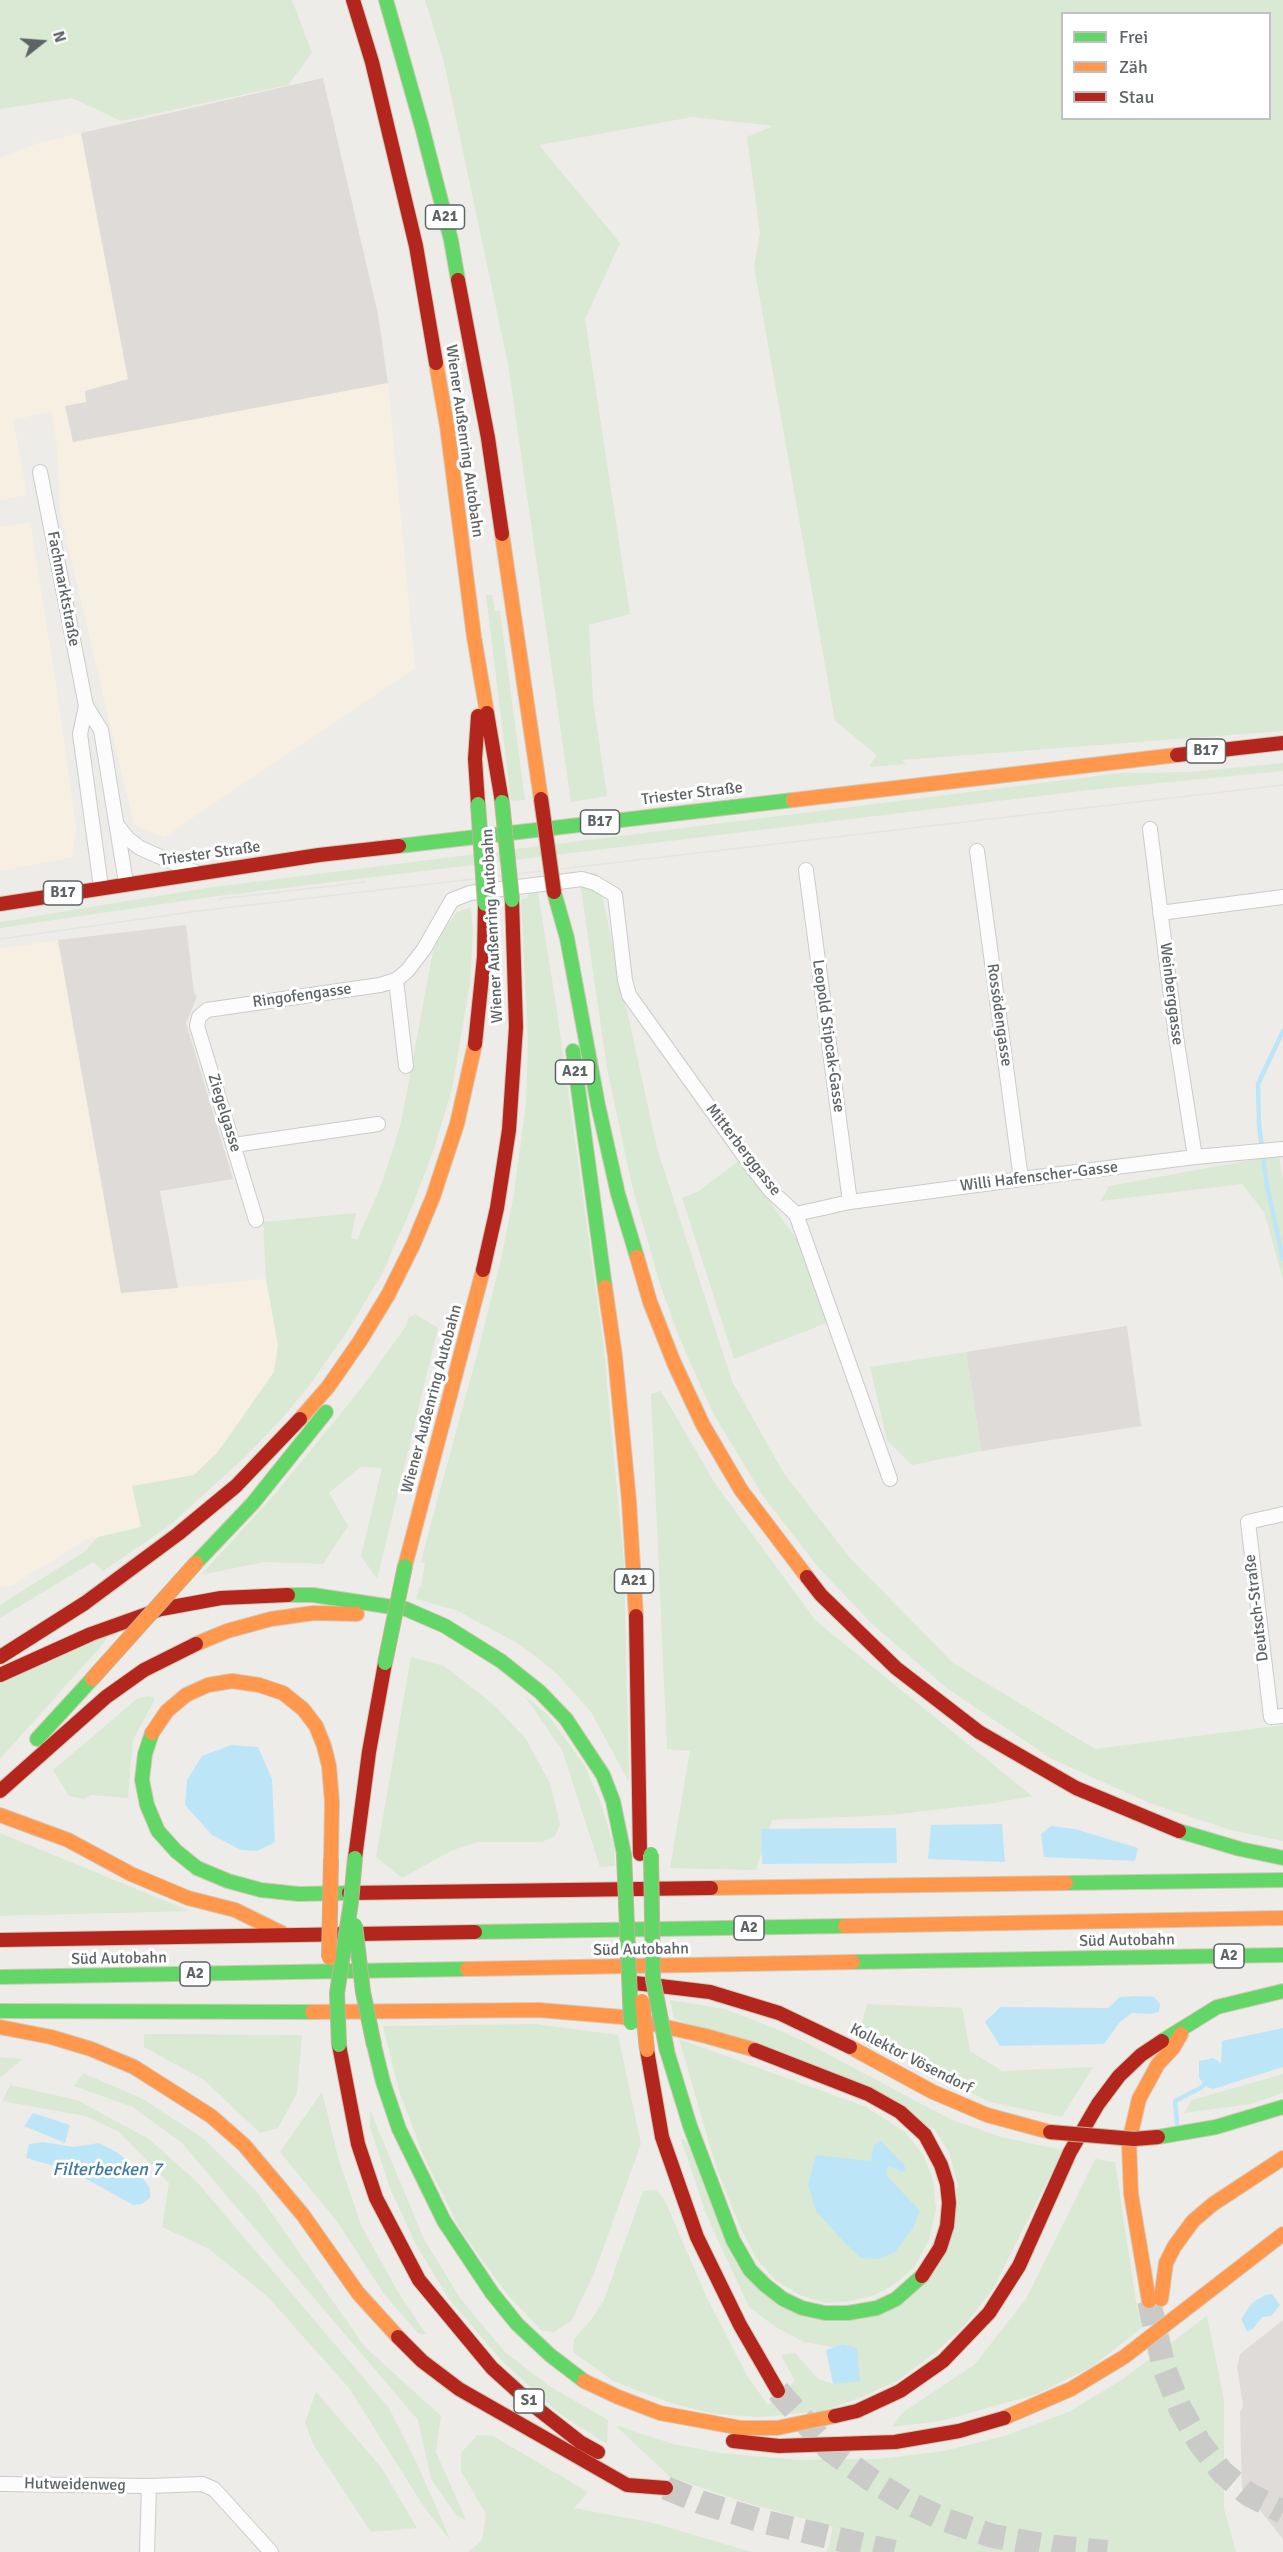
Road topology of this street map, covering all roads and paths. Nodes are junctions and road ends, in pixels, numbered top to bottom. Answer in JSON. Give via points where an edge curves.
{"nodes":[{"id":1,"x":353,"y":0,"type":"edge"},
{"id":2,"x":386,"y":0,"type":"edge"},
{"id":3,"x":40,"y":472,"type":"dead end"},
{"id":4,"x":474,"y":637,"type":"junction"},
{"id":5,"x":86,"y":706,"type":"junction"},
{"id":6,"x":1283,"y":743,"type":"edge"},
{"id":7,"x":118,"y":826,"type":"junction"},
{"id":8,"x":1150,"y":830,"type":"dead end"},
{"id":9,"x":977,"y":851,"type":"dead end"},
{"id":10,"x":806,"y":870,"type":"dead end"},
{"id":11,"x":195,"y":872,"type":"junction"},
{"id":12,"x":126,"y":883,"type":"junction"},
{"id":13,"x":101,"y":887,"type":"junction"},
{"id":14,"x":554,"y":892,"type":"junction"},
{"id":15,"x":1283,"y":897,"type":"edge"},
{"id":16,"x":488,"y":903,"type":"junction"},
{"id":17,"x":0,"y":904,"type":"edge"},
{"id":18,"x":1160,"y":913,"type":"junction"},
{"id":19,"x":396,"y":980,"type":"junction"},
{"id":20,"x":207,"y":1010,"type":"joint"},
{"id":21,"x":406,"y":1066,"type":"dead end"},
{"id":22,"x":378,"y":1124,"type":"dead end"},
{"id":23,"x":234,"y":1145,"type":"junction"},
{"id":24,"x":1276,"y":1150,"type":"edge"},
{"id":25,"x":1195,"y":1157,"type":"junction"},
{"id":26,"x":1021,"y":1179,"type":"junction"},
{"id":27,"x":850,"y":1203,"type":"junction"},
{"id":28,"x":796,"y":1214,"type":"junction"},
{"id":29,"x":256,"y":1220,"type":"dead end"},
{"id":30,"x":890,"y":1479,"type":"dead end"},
{"id":31,"x":1283,"y":1514,"type":"edge"},
{"id":32,"x":461,"y":1637,"type":"junction"},
{"id":33,"x":0,"y":1657,"type":"edge"},
{"id":34,"x":0,"y":1675,"type":"edge"},
{"id":35,"x":1283,"y":1716,"type":"edge"},
{"id":36,"x":25,"y":1760,"type":"junction"},
{"id":37,"x":0,"y":1778,"type":"edge"},
{"id":38,"x":0,"y":1791,"type":"edge"},
{"id":39,"x":0,"y":1815,"type":"edge"},
{"id":40,"x":646,"y":1854,"type":"junction"},
{"id":41,"x":1283,"y":1857,"type":"edge"},
{"id":42,"x":1283,"y":1880,"type":"edge"},
{"id":43,"x":351,"y":1902,"type":"junction"},
{"id":44,"x":1283,"y":1918,"type":"edge"},
{"id":45,"x":287,"y":1935,"type":"junction"},
{"id":46,"x":0,"y":1940,"type":"edge"},
{"id":47,"x":342,"y":1955,"type":"joint"},
{"id":48,"x":1283,"y":1955,"type":"edge"},
{"id":49,"x":528,"y":1969,"type":"junction"},
{"id":50,"x":0,"y":1977,"type":"edge"},
{"id":51,"x":586,"y":1981,"type":"dead end"},
{"id":52,"x":620,"y":1982,"type":"dead end"},
{"id":53,"x":1283,"y":1991,"type":"edge"},
{"id":54,"x":337,"y":1993,"type":"junction"},
{"id":55,"x":0,"y":2011,"type":"edge"},
{"id":56,"x":1189,"y":2022,"type":"junction"},
{"id":57,"x":0,"y":2027,"type":"edge"},
{"id":58,"x":641,"y":2049,"type":"junction"},
{"id":59,"x":1283,"y":2107,"type":"edge"},
{"id":60,"x":1283,"y":2158,"type":"edge"},
{"id":61,"x":1283,"y":2234,"type":"edge"},
{"id":62,"x":778,"y":2391,"type":"tunnel mouth"},
{"id":63,"x":684,"y":2418,"type":"junction"},
{"id":64,"x":702,"y":2436,"type":"dead end"},
{"id":65,"x":722,"y":2439,"type":"dead end"},
{"id":66,"x":0,"y":2484,"type":"edge"},
{"id":67,"x":149,"y":2486,"type":"junction"},
{"id":68,"x":147,"y":2552,"type":"edge"},
{"id":69,"x":272,"y":2552,"type":"edge"}],
"edges":[{"from":1,"to":4,"type":"main road","name":"Wiener Außenring Autobahn","number":"A21","via":[[372,62],[416,246],[447,426]]},
{"from":2,"to":14,"type":"main road","name":"Wiener Außenring Autobahn","number":"A21","bridge":true,"via":[[456,262],[504,540]]},
{"from":3,"to":5,"type":"street","name":"Fachmarktstraße"},
{"from":4,"to":16,"type":"main road"},
{"from":4,"to":43,"type":"main road","name":"Wiener Außenring Autobahn","number":"A21","bridge":true,"via":[[502,802],[512,900],[516,1028],[509,1130],[478,1295],[405,1566],[384,1663]]},
{"from":5,"to":7,"type":"street","name":"Fachmarktstraße","via":[[101,730]]},
{"from":5,"to":13,"type":"street","name":"Fachmarktstraße","via":[[80,734]]},
{"from":6,"to":11,"type":"main road","name":"Triester Straße","number":"B17"},
{"from":7,"to":11,"type":"street","via":[[140,848]]},
{"from":7,"to":12,"type":"street","name":"Fachmarktstraße"},
{"from":8,"to":18,"type":"street","name":"Weinberggasse"},
{"from":9,"to":26,"type":"street","name":"Rossödengasse"},
{"from":10,"to":27,"type":"street","name":"Leopold Stipcak-Gasse"},
{"from":11,"to":12,"type":"main road","name":"Triester Straße","number":"B17"},
{"from":12,"to":13,"type":"main road","name":"Triester Straße","number":"B17"},
{"from":13,"to":17,"type":"main road","name":"Triester Straße","number":"B17"},
{"from":14,"to":40,"type":"main road","name":"Wiener Außenring Autobahn","number":"A21","via":[[615,1356],[629,1501],[637,1630],[640,1806]]},
{"from":14,"to":41,"type":"main road","via":[[567,938],[618,1194],[650,1302],[703,1425],[762,1520],[821,1595],[896,1668],[979,1732],[1076,1788],[1167,1827],[1240,1849]]},
{"from":15,"to":18,"type":"street"},
{"from":16,"to":33,"type":"main road","via":[[476,1041],[457,1124],[412,1245],[360,1341],[328,1387],[236,1486],[85,1603]]},
{"from":16,"to":36,"type":"main road","bridge":true,"via":[[491,955],[468,1113],[448,1179],[411,1269],[371,1347],[253,1503],[92,1679]]},
{"from":18,"to":25,"type":"street","name":"Weinberggasse"},
{"from":19,"to":20,"type":"street","name":"Ringofengasse"},
{"from":19,"to":21,"type":"street"},
{"from":19,"to":28,"type":"street","name":"Mitterberggasse","via":[[424,949],[458,896],[582,879],[595,883],[615,895],[625,980],[638,1010],[770,1190]]},
{"from":20,"to":23,"type":"street","name":"Ziegelgasse","via":[[199,1017],[197,1026]]},
{"from":22,"to":23,"type":"street"},
{"from":23,"to":29,"type":"street","name":"Ziegelgasse"},
{"from":24,"to":25,"type":"street","name":"Willi Hafenscher-Gasse"},
{"from":25,"to":26,"type":"street","name":"Willi Hafenscher-Gasse"},
{"from":26,"to":27,"type":"street","name":"Willi Hafenscher-Gasse"},
{"from":27,"to":28,"type":"street","name":"Willi Hafenscher-Gasse"},
{"from":28,"to":30,"type":"street","name":"Mitterberggasse"},
{"from":31,"to":35,"type":"street","name":"Deutsch-Straße","via":[[1248,1522],[1271,1718]]},
{"from":32,"to":34,"type":"main road","via":[[406,1609],[313,1595],[267,1594],[160,1609],[91,1634]]},
{"from":32,"to":36,"type":"main road","via":[[403,1620],[359,1614],[271,1619],[227,1631],[144,1670]]},
{"from":32,"to":58,"type":"main road","bridge":true,"via":[[501,1661],[540,1692],[566,1719],[603,1775],[624,1854],[629,1992]]},
{"from":36,"to":37,"type":"main road"},
{"from":36,"to":38,"type":"main road"},
{"from":39,"to":45,"type":"main road","via":[[68,1840],[131,1874],[188,1898],[235,1910]]},
{"from":40,"to":55,"type":"main road","bridge":true,"via":[[652,1979],[667,2050],[690,2126],[745,2263],[773,2292],[813,2311],[856,2313],[896,2299],[917,2282],[940,2248],[947,2226],[947,2184],[925,2135],[900,2112],[868,2094],[751,2049],[706,2036],[622,2017],[539,2010]]},
{"from":40,"to":58,"type":"main road","bridge":true,"via":[[640,1947]]},
{"from":42,"to":54,"type":"main road","bridge":true,"via":[[321,1894],[261,1890],[197,1868],[158,1831],[147,1805],[142,1780],[153,1731],[167,1711],[186,1695],[208,1685],[232,1681],[259,1685],[283,1693],[316,1726],[329,1766],[332,1802],[331,1859],[329,1969]]},
{"from":43,"to":47,"type":"main road","name":"Wiener Außenring Autobahn","number":"A21","bridge":true},
{"from":43,"to":63,"type":"main road","bridge":true,"via":[[363,1992],[383,2082],[418,2172],[469,2261],[517,2324],[583,2380],[660,2413]]},
{"from":44,"to":45,"type":"main road","name":"Süd Autobahn","number":"A2"},
{"from":45,"to":46,"type":"main road","name":"Süd Autobahn","number":"A2"},
{"from":47,"to":54,"type":"main road","number":"S1","bridge":true},
{"from":48,"to":49,"type":"main road","name":"Süd Autobahn","number":"A2"},
{"from":49,"to":50,"type":"main road","name":"Süd Autobahn","number":"A2"},
{"from":49,"to":51,"type":"main road","via":[[552,1980]]},
{"from":52,"to":59,"type":"main road","name":"Kollektor Vösendorf","bridge":true,"via":[[710,1992],[779,2013],[824,2032],[933,2092],[987,2115],[1050,2132],[1134,2139],[1158,2137],[1216,2127]]},
{"from":53,"to":56,"type":"main road","via":[[1217,2007]]},
{"from":54,"to":57,"type":"main road","number":"S1","bridge":true,"via":[[339,2045],[358,2144],[376,2198],[419,2280],[492,2368],[534,2406],[580,2442],[666,2487],[627,2485],[459,2389],[422,2361],[358,2293],[274,2178],[211,2116],[134,2067],[51,2037]]},
{"from":56,"to":60,"type":"main road","via":[[1147,2082],[1129,2142],[1131,2194],[1155,2300],[1166,2263],[1193,2221]]},
{"from":56,"to":63,"type":"main road","via":[[1140,2055],[1098,2104],[1070,2152],[1019,2266],[989,2313],[943,2361],[880,2402],[832,2419],[777,2428],[741,2428]]},
{"from":58,"to":62,"type":"main road","via":[[662,2137],[697,2237],[747,2339]]},
{"from":61,"to":65,"type":"main road","via":[[1124,2357],[1071,2389],[1015,2415],[959,2431],[895,2442],[779,2446]]},
{"from":63,"to":64,"type":"main road"},
{"from":66,"to":67,"type":"street","name":"Hutweidenweg"},
{"from":67,"to":68,"type":"street"},
{"from":67,"to":69,"type":"street","name":"Hutweidenweg","via":[[202,2484],[214,2489]]}]}
